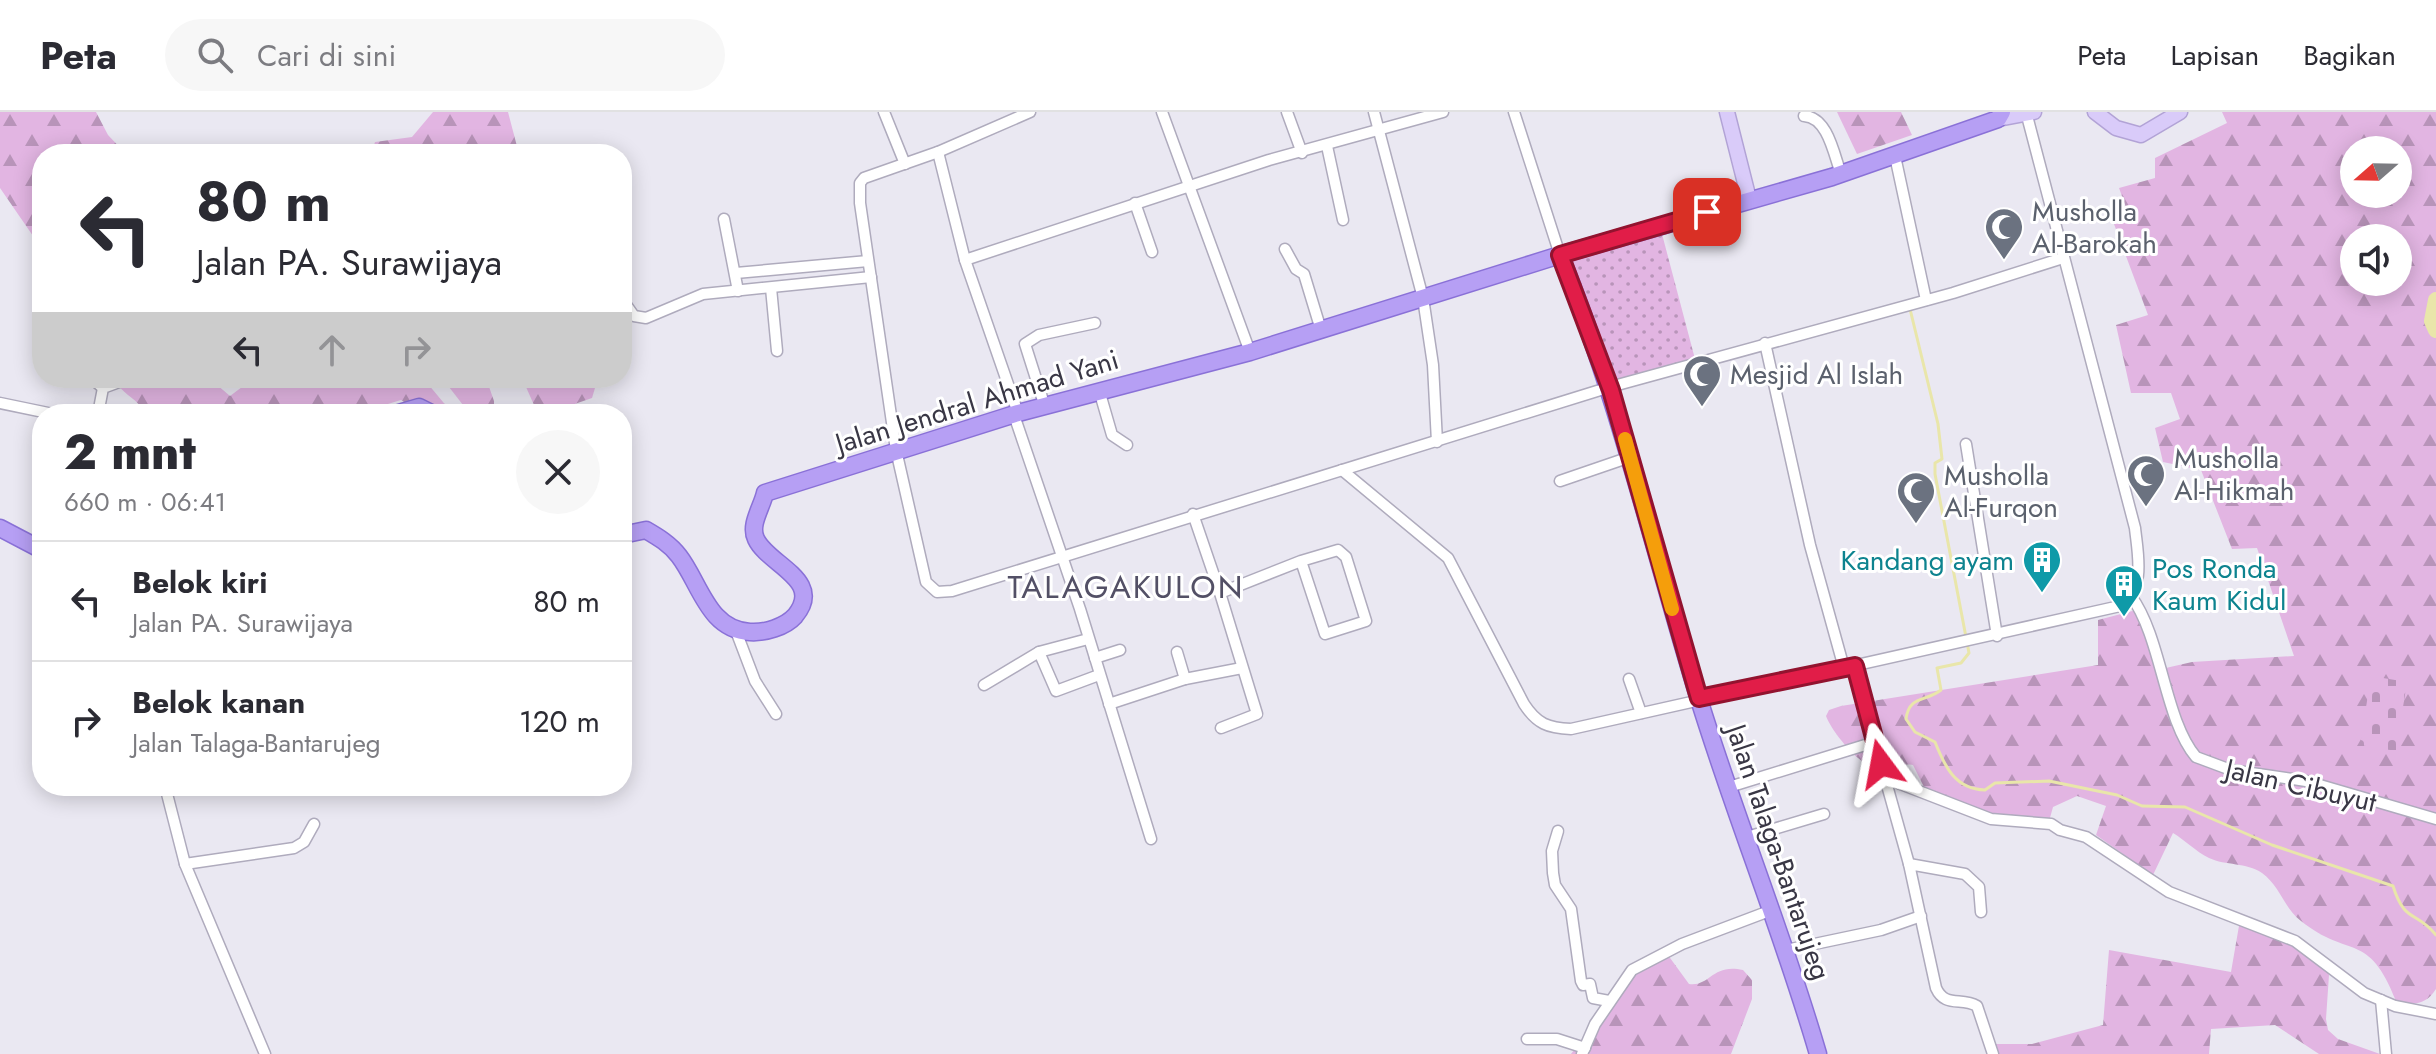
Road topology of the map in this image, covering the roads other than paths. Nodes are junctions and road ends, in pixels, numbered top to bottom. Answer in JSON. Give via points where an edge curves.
{"nodes":[{"id":1,"x":884,"y":112,"type":"edge"},
{"id":2,"x":1030,"y":112,"type":"edge"},
{"id":3,"x":1162,"y":112,"type":"edge"},
{"id":4,"x":1287,"y":112,"type":"edge"},
{"id":5,"x":1374,"y":112,"type":"edge"},
{"id":6,"x":1443,"y":112,"type":"edge"},
{"id":7,"x":1514,"y":112,"type":"edge"},
{"id":8,"x":1727,"y":112,"type":"edge"},
{"id":9,"x":2095,"y":112,"type":"edge"},
{"id":10,"x":2180,"y":112,"type":"edge"},
{"id":11,"x":2029,"y":113,"type":"edge"},
{"id":12,"x":2000,"y":115,"type":"edge"},
{"id":13,"x":1804,"y":116,"type":"dead end"},
{"id":14,"x":1379,"y":131,"type":"junction"},
{"id":15,"x":1327,"y":146,"type":"junction"},
{"id":16,"x":938,"y":152,"type":"junction"},
{"id":17,"x":1302,"y":153,"type":"junction"},
{"id":18,"x":1895,"y":156,"type":"junction"},
{"id":19,"x":905,"y":164,"type":"junction"},
{"id":20,"x":1841,"y":174,"type":"junction"},
{"id":21,"x":1189,"y":187,"type":"junction"},
{"id":22,"x":1749,"y":199,"type":"junction"},
{"id":23,"x":1135,"y":203,"type":"junction"},
{"id":24,"x":724,"y":219,"type":"dead end"},
{"id":25,"x":1343,"y":220,"type":"dead end"},
{"id":26,"x":1285,"y":249,"type":"dead end"},
{"id":27,"x":1152,"y":252,"type":"dead end"},
{"id":28,"x":1560,"y":255,"type":"junction"},
{"id":29,"x":2063,"y":258,"type":"junction"},
{"id":30,"x":965,"y":260,"type":"junction"},
{"id":31,"x":868,"y":261,"type":"junction"},
{"id":32,"x":736,"y":273,"type":"junction"},
{"id":33,"x":871,"y":277,"type":"junction"},
{"id":34,"x":771,"y":288,"type":"junction"},
{"id":35,"x":738,"y":291,"type":"junction"},
{"id":36,"x":1423,"y":298,"type":"junction"},
{"id":37,"x":1926,"y":300,"type":"junction"},
{"id":38,"x":632,"y":313,"type":"edge"},
{"id":39,"x":1095,"y":323,"type":"dead end"},
{"id":40,"x":1321,"y":330,"type":"junction"},
{"id":41,"x":1765,"y":343,"type":"junction"},
{"id":42,"x":777,"y":351,"type":"dead end"},
{"id":43,"x":1250,"y":352,"type":"junction"},
{"id":44,"x":1610,"y":387,"type":"junction"},
{"id":45,"x":103,"y":388,"type":"edge"},
{"id":46,"x":1099,"y":390,"type":"junction"},
{"id":47,"x":0,"y":403,"type":"edge"},
{"id":48,"x":100,"y":404,"type":"edge"},
{"id":49,"x":1045,"y":407,"type":"junction"},
{"id":50,"x":32,"y":410,"type":"edge"},
{"id":51,"x":1016,"y":414,"type":"junction"},
{"id":52,"x":1437,"y":442,"type":"junction"},
{"id":53,"x":1966,"y":444,"type":"dead end"},
{"id":54,"x":1127,"y":445,"type":"dead end"},
{"id":55,"x":896,"y":450,"type":"junction"},
{"id":56,"x":1630,"y":457,"type":"junction"},
{"id":57,"x":1342,"y":470,"type":"junction"},
{"id":58,"x":1560,"y":481,"type":"dead end"},
{"id":59,"x":1193,"y":514,"type":"junction"},
{"id":60,"x":0,"y":528,"type":"edge"},
{"id":61,"x":632,"y":533,"type":"edge"},
{"id":62,"x":32,"y":545,"type":"edge"},
{"id":63,"x":1061,"y":557,"type":"junction"},
{"id":64,"x":1301,"y":561,"type":"junction"},
{"id":65,"x":1220,"y":593,"type":"junction"},
{"id":66,"x":2131,"y":596,"type":"junction"},
{"id":67,"x":736,"y":631,"type":"junction"},
{"id":68,"x":1997,"y":636,"type":"junction"},
{"id":69,"x":1088,"y":639,"type":"junction"},
{"id":70,"x":1120,"y":650,"type":"dead end"},
{"id":71,"x":1039,"y":652,"type":"junction"},
{"id":72,"x":1177,"y":652,"type":"dead end"},
{"id":73,"x":1095,"y":658,"type":"junction"},
{"id":74,"x":1850,"y":667,"type":"junction"},
{"id":75,"x":1242,"y":668,"type":"junction"},
{"id":76,"x":1099,"y":675,"type":"junction"},
{"id":77,"x":1185,"y":679,"type":"junction"},
{"id":78,"x":1629,"y":679,"type":"dead end"},
{"id":79,"x":984,"y":685,"type":"dead end"},
{"id":80,"x":1699,"y":698,"type":"junction"},
{"id":81,"x":1109,"y":704,"type":"junction"},
{"id":82,"x":1641,"y":713,"type":"junction"},
{"id":83,"x":776,"y":714,"type":"dead end"},
{"id":84,"x":1221,"y":728,"type":"dead end"},
{"id":85,"x":1875,"y":742,"type":"junction"},
{"id":86,"x":1885,"y":778,"type":"junction"},
{"id":87,"x":1729,"y":787,"type":"junction"},
{"id":88,"x":168,"y":796,"type":"edge"},
{"id":89,"x":1824,"y":814,"type":"dead end"},
{"id":90,"x":2436,"y":819,"type":"edge"},
{"id":91,"x":314,"y":824,"type":"dead end"},
{"id":92,"x":1558,"y":831,"type":"dead end"},
{"id":93,"x":1747,"y":837,"type":"junction"},
{"id":94,"x":1151,"y":839,"type":"dead end"},
{"id":95,"x":185,"y":864,"type":"junction"},
{"id":96,"x":1909,"y":864,"type":"junction"},
{"id":97,"x":1772,"y":910,"type":"junction"},
{"id":98,"x":1981,"y":912,"type":"dead end"},
{"id":99,"x":1921,"y":916,"type":"junction"},
{"id":100,"x":1786,"y":950,"type":"junction"},
{"id":101,"x":2381,"y":1000,"type":"junction"},
{"id":102,"x":1609,"y":1001,"type":"junction"},
{"id":103,"x":2436,"y":1014,"type":"edge"},
{"id":104,"x":1527,"y":1039,"type":"dead end"},
{"id":105,"x":1584,"y":1051,"type":"edge"},
{"id":106,"x":265,"y":1054,"type":"edge"},
{"id":107,"x":1818,"y":1054,"type":"edge"},
{"id":108,"x":1993,"y":1054,"type":"edge"},
{"id":109,"x":2386,"y":1054,"type":"edge"}],
"edges":[{"from":1,"to":19,"type":"street"},
{"from":2,"to":16,"type":"street"},
{"from":3,"to":21,"type":"street"},
{"from":4,"to":17,"type":"street"},
{"from":5,"to":14,"type":"street"},
{"from":6,"to":14,"type":"street"},
{"from":7,"to":28,"type":"street"},
{"from":8,"to":22,"type":"street"},
{"from":9,"to":10,"type":"street","via":[[2116,128],[2141,135]]},
{"from":11,"to":12,"type":"street"},
{"from":11,"to":29,"type":"street"},
{"from":12,"to":18,"type":"main road","name":"Jalan Jendral Ahmad Yani"},
{"from":13,"to":20,"type":"street","via":[[1822,125]]},
{"from":14,"to":15,"type":"street"},
{"from":14,"to":36,"type":"street"},
{"from":15,"to":17,"type":"street"},
{"from":15,"to":25,"type":"street"},
{"from":16,"to":19,"type":"street"},
{"from":16,"to":30,"type":"street"},
{"from":17,"to":21,"type":"street"},
{"from":18,"to":20,"type":"main road","name":"Jalan Jendral Ahmad Yani"},
{"from":18,"to":37,"type":"street"},
{"from":19,"to":31,"type":"street","via":[[860,183]]},
{"from":20,"to":22,"type":"main road","name":"Jalan Jendral Ahmad Yani"},
{"from":21,"to":23,"type":"street"},
{"from":21,"to":43,"type":"street"},
{"from":22,"to":28,"type":"main road","name":"Jalan Jendral Ahmad Yani"},
{"from":23,"to":27,"type":"street"},
{"from":23,"to":30,"type":"street"},
{"from":24,"to":32,"type":"street"},
{"from":26,"to":40,"type":"street","via":[[1304,274]]},
{"from":28,"to":36,"type":"main road","name":"Jalan Jendral Ahmad Yani"},
{"from":28,"to":44,"type":"main road","name":"Jalan Talaga-Bantarujeg"},
{"from":29,"to":37,"type":"street"},
{"from":29,"to":66,"type":"street","via":[[2135,528],[2140,572]]},
{"from":30,"to":51,"type":"street"},
{"from":31,"to":32,"type":"street"},
{"from":31,"to":33,"type":"street"},
{"from":32,"to":35,"type":"street"},
{"from":33,"to":34,"type":"street"},
{"from":33,"to":55,"type":"street"},
{"from":34,"to":35,"type":"street"},
{"from":34,"to":42,"type":"street"},
{"from":35,"to":38,"type":"street","via":[[703,294],[646,318]]},
{"from":36,"to":40,"type":"main road","name":"Jalan Jendral Ahmad Yani"},
{"from":36,"to":52,"type":"street"},
{"from":37,"to":41,"type":"street"},
{"from":39,"to":49,"type":"street","via":[[1039,335],[1025,344]]},
{"from":40,"to":43,"type":"main road","name":"Jalan Jendral Ahmad Yani"},
{"from":41,"to":44,"type":"street"},
{"from":41,"to":74,"type":"street","via":[[1810,545]]},
{"from":43,"to":46,"type":"main road","name":"Jalan Jendral Ahmad Yani"},
{"from":44,"to":52,"type":"street"},
{"from":44,"to":56,"type":"main road","name":"Jalan Talaga-Bantarujeg"},
{"from":45,"to":48,"type":"street"},
{"from":46,"to":49,"type":"main road","name":"Jalan Jendral Ahmad Yani"},
{"from":46,"to":54,"type":"street","via":[[1112,435]]},
{"from":47,"to":50,"type":"street"},
{"from":49,"to":51,"type":"main road","name":"Jalan Jendral Ahmad Yani"},
{"from":51,"to":55,"type":"main road","name":"Jalan Jendral Ahmad Yani"},
{"from":51,"to":63,"type":"street"},
{"from":52,"to":57,"type":"street"},
{"from":53,"to":68,"type":"street"},
{"from":55,"to":63,"type":"street","via":[[916,545],[932,589],[952,591]]},
{"from":55,"to":67,"type":"main road","name":"Jalan Jendral Ahmad Yani","via":[[765,493],[754,528],[757,541],[800,582],[802,604],[789,621],[774,628]]},
{"from":56,"to":58,"type":"street"},
{"from":56,"to":80,"type":"main road","name":"Jalan Talaga-Bantarujeg"},
{"from":57,"to":59,"type":"street"},
{"from":57,"to":82,"type":"street","via":[[1448,558],[1532,717],[1541,724],[1571,729]]},
{"from":59,"to":63,"type":"street"},
{"from":59,"to":65,"type":"street"},
{"from":60,"to":62,"type":"main road"},
{"from":61,"to":67,"type":"main road","via":[[646,530],[665,541],[682,559],[704,601]]},
{"from":63,"to":69,"type":"street"},
{"from":64,"to":64,"type":"street","via":[[1344,552],[1366,621],[1325,634]]},
{"from":64,"to":65,"type":"street"},
{"from":65,"to":75,"type":"street"},
{"from":66,"to":68,"type":"street","via":[[2108,610]]},
{"from":66,"to":90,"type":"street","name":"Jalan Cibuyut","via":[[2145,617],[2196,757],[2231,770],[2306,781]]},
{"from":67,"to":83,"type":"street","via":[[755,681]]},
{"from":68,"to":74,"type":"street"},
{"from":69,"to":71,"type":"street"},
{"from":69,"to":73,"type":"street"},
{"from":70,"to":73,"type":"street"},
{"from":71,"to":76,"type":"street","via":[[1055,690]]},
{"from":71,"to":79,"type":"street"},
{"from":72,"to":77,"type":"street"},
{"from":73,"to":76,"type":"street"},
{"from":74,"to":80,"type":"street"},
{"from":74,"to":85,"type":"street"},
{"from":75,"to":77,"type":"street"},
{"from":75,"to":84,"type":"street","via":[[1256,716]]},
{"from":76,"to":81,"type":"street"},
{"from":77,"to":81,"type":"street"},
{"from":78,"to":82,"type":"street"},
{"from":80,"to":82,"type":"street"},
{"from":80,"to":87,"type":"main road","name":"Jalan Talaga-Bantarujeg"},
{"from":81,"to":94,"type":"street"},
{"from":85,"to":86,"type":"street"},
{"from":85,"to":87,"type":"street"},
{"from":86,"to":96,"type":"street"},
{"from":86,"to":101,"type":"street","via":[[1991,819],[2051,824],[2086,837],[2183,899],[2295,941]]},
{"from":87,"to":93,"type":"main road","name":"Jalan Talaga-Bantarujeg"},
{"from":88,"to":95,"type":"street"},
{"from":89,"to":93,"type":"street"},
{"from":91,"to":95,"type":"street","via":[[294,848]]},
{"from":92,"to":102,"type":"street","via":[[1553,873],[1571,909],[1581,981],[1590,984],[1593,998]]},
{"from":93,"to":97,"type":"main road","name":"Jalan Talaga-Bantarujeg"},
{"from":95,"to":106,"type":"street"},
{"from":96,"to":98,"type":"street","via":[[1965,874],[1979,887]]},
{"from":96,"to":99,"type":"street"},
{"from":97,"to":100,"type":"main road","name":"Jalan Talaga-Bantarujeg"},
{"from":97,"to":102,"type":"street","via":[[1649,959],[1632,970]]},
{"from":99,"to":100,"type":"street"},
{"from":99,"to":108,"type":"street","via":[[1940,997],[1977,1006]]},
{"from":100,"to":107,"type":"main road","name":"Jalan Talaga-Bantarujeg"},
{"from":101,"to":103,"type":"street"},
{"from":101,"to":109,"type":"street"},
{"from":102,"to":105,"type":"street"},
{"from":104,"to":105,"type":"street","via":[[1557,1039]]}]}
